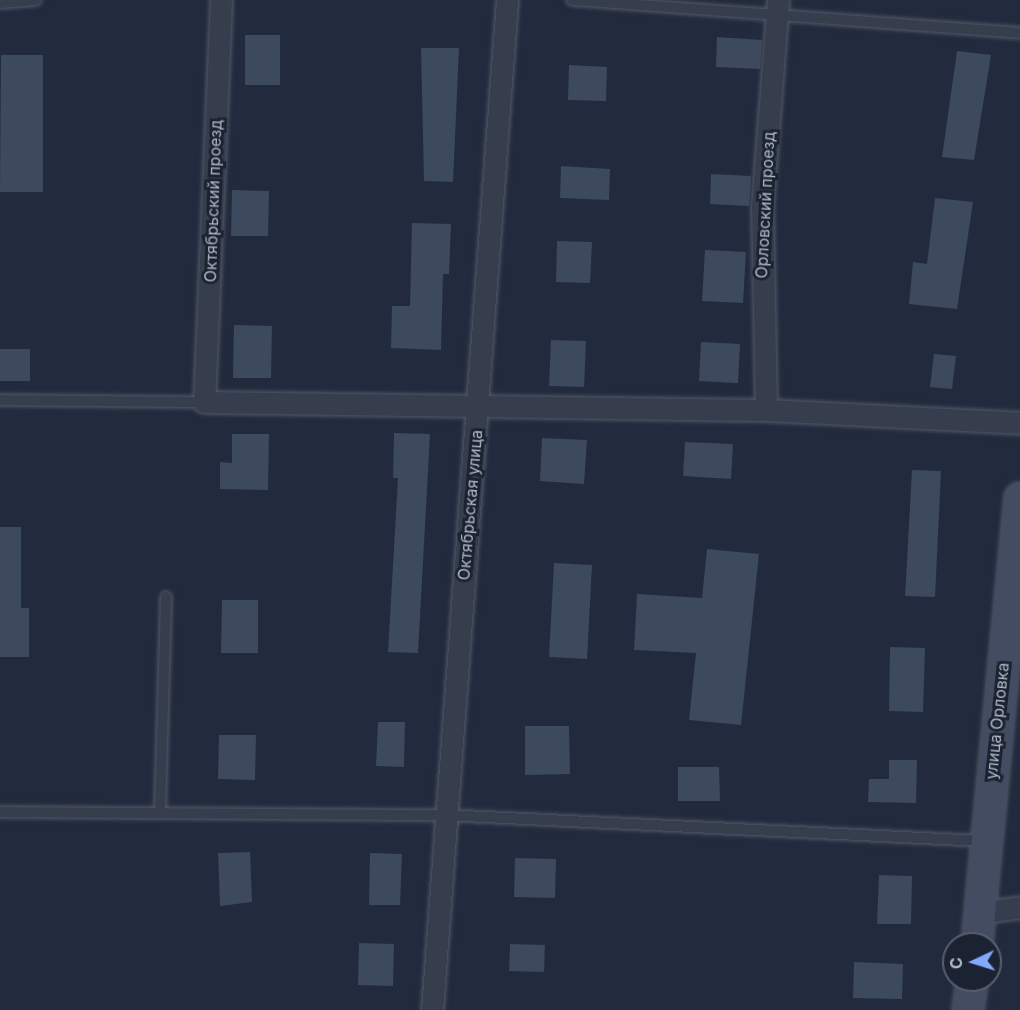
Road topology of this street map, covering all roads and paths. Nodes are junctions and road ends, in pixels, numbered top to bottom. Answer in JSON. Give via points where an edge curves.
{"nodes":[{"id":1,"x":36,"y":0,"type":"edge"},
{"id":2,"x":221,"y":0,"type":"edge"},
{"id":3,"x":507,"y":0,"type":"edge"},
{"id":4,"x":572,"y":0,"type":"edge"},
{"id":5,"x":0,"y":3,"type":"edge"},
{"id":6,"x":778,"y":6,"type":"edge"},
{"id":7,"x":1020,"y":33,"type":"edge"},
{"id":8,"x":0,"y":400,"type":"edge"},
{"id":9,"x":204,"y":402,"type":"junction"},
{"id":10,"x":479,"y":405,"type":"junction"},
{"id":11,"x":766,"y":410,"type":"junction"},
{"id":12,"x":1020,"y":423,"type":"edge"},
{"id":13,"x":1020,"y":498,"type":"edge"},
{"id":14,"x":166,"y":597,"type":"dead end"},
{"id":15,"x":0,"y":812,"type":"edge"},
{"id":16,"x":160,"y":813,"type":"junction"},
{"id":17,"x":443,"y":815,"type":"junction"},
{"id":18,"x":985,"y":841,"type":"junction"},
{"id":19,"x":1020,"y":907,"type":"edge"},
{"id":20,"x":982,"y":912,"type":"junction"},
{"id":21,"x":979,"y":932,"type":"edge"},
{"id":22,"x":970,"y":992,"type":"edge"},
{"id":23,"x":432,"y":1010,"type":"edge"},
{"id":24,"x":968,"y":1010,"type":"edge"}],
"edges":[{"from":1,"to":5,"type":"lane"},
{"from":2,"to":9,"type":"street","name":"Октябрьский проезд"},
{"from":3,"to":10,"type":"street","name":"Октябрьская улица"},
{"from":4,"to":6,"type":"lane"},
{"from":6,"to":7,"type":"lane"},
{"from":6,"to":11,"type":"street","name":"Орловский проезд","via":[[762,208]]},
{"from":8,"to":9,"type":"lane"},
{"from":9,"to":10,"type":"street"},
{"from":10,"to":11,"type":"street"},
{"from":10,"to":17,"type":"street","name":"Октябрьская улица"},
{"from":11,"to":12,"type":"street"},
{"from":13,"to":18,"type":"street","name":"улица Орловка"},
{"from":14,"to":16,"type":"lane"},
{"from":15,"to":16,"type":"lane"},
{"from":16,"to":17,"type":"lane"},
{"from":17,"to":18,"type":"lane"},
{"from":17,"to":23,"type":"street","name":"Октябрьская улица"},
{"from":18,"to":20,"type":"street","name":"улица Орловка"},
{"from":19,"to":20,"type":"street"},
{"from":20,"to":21,"type":"street","name":"улица Орловка"},
{"from":22,"to":24,"type":"street"}]}
